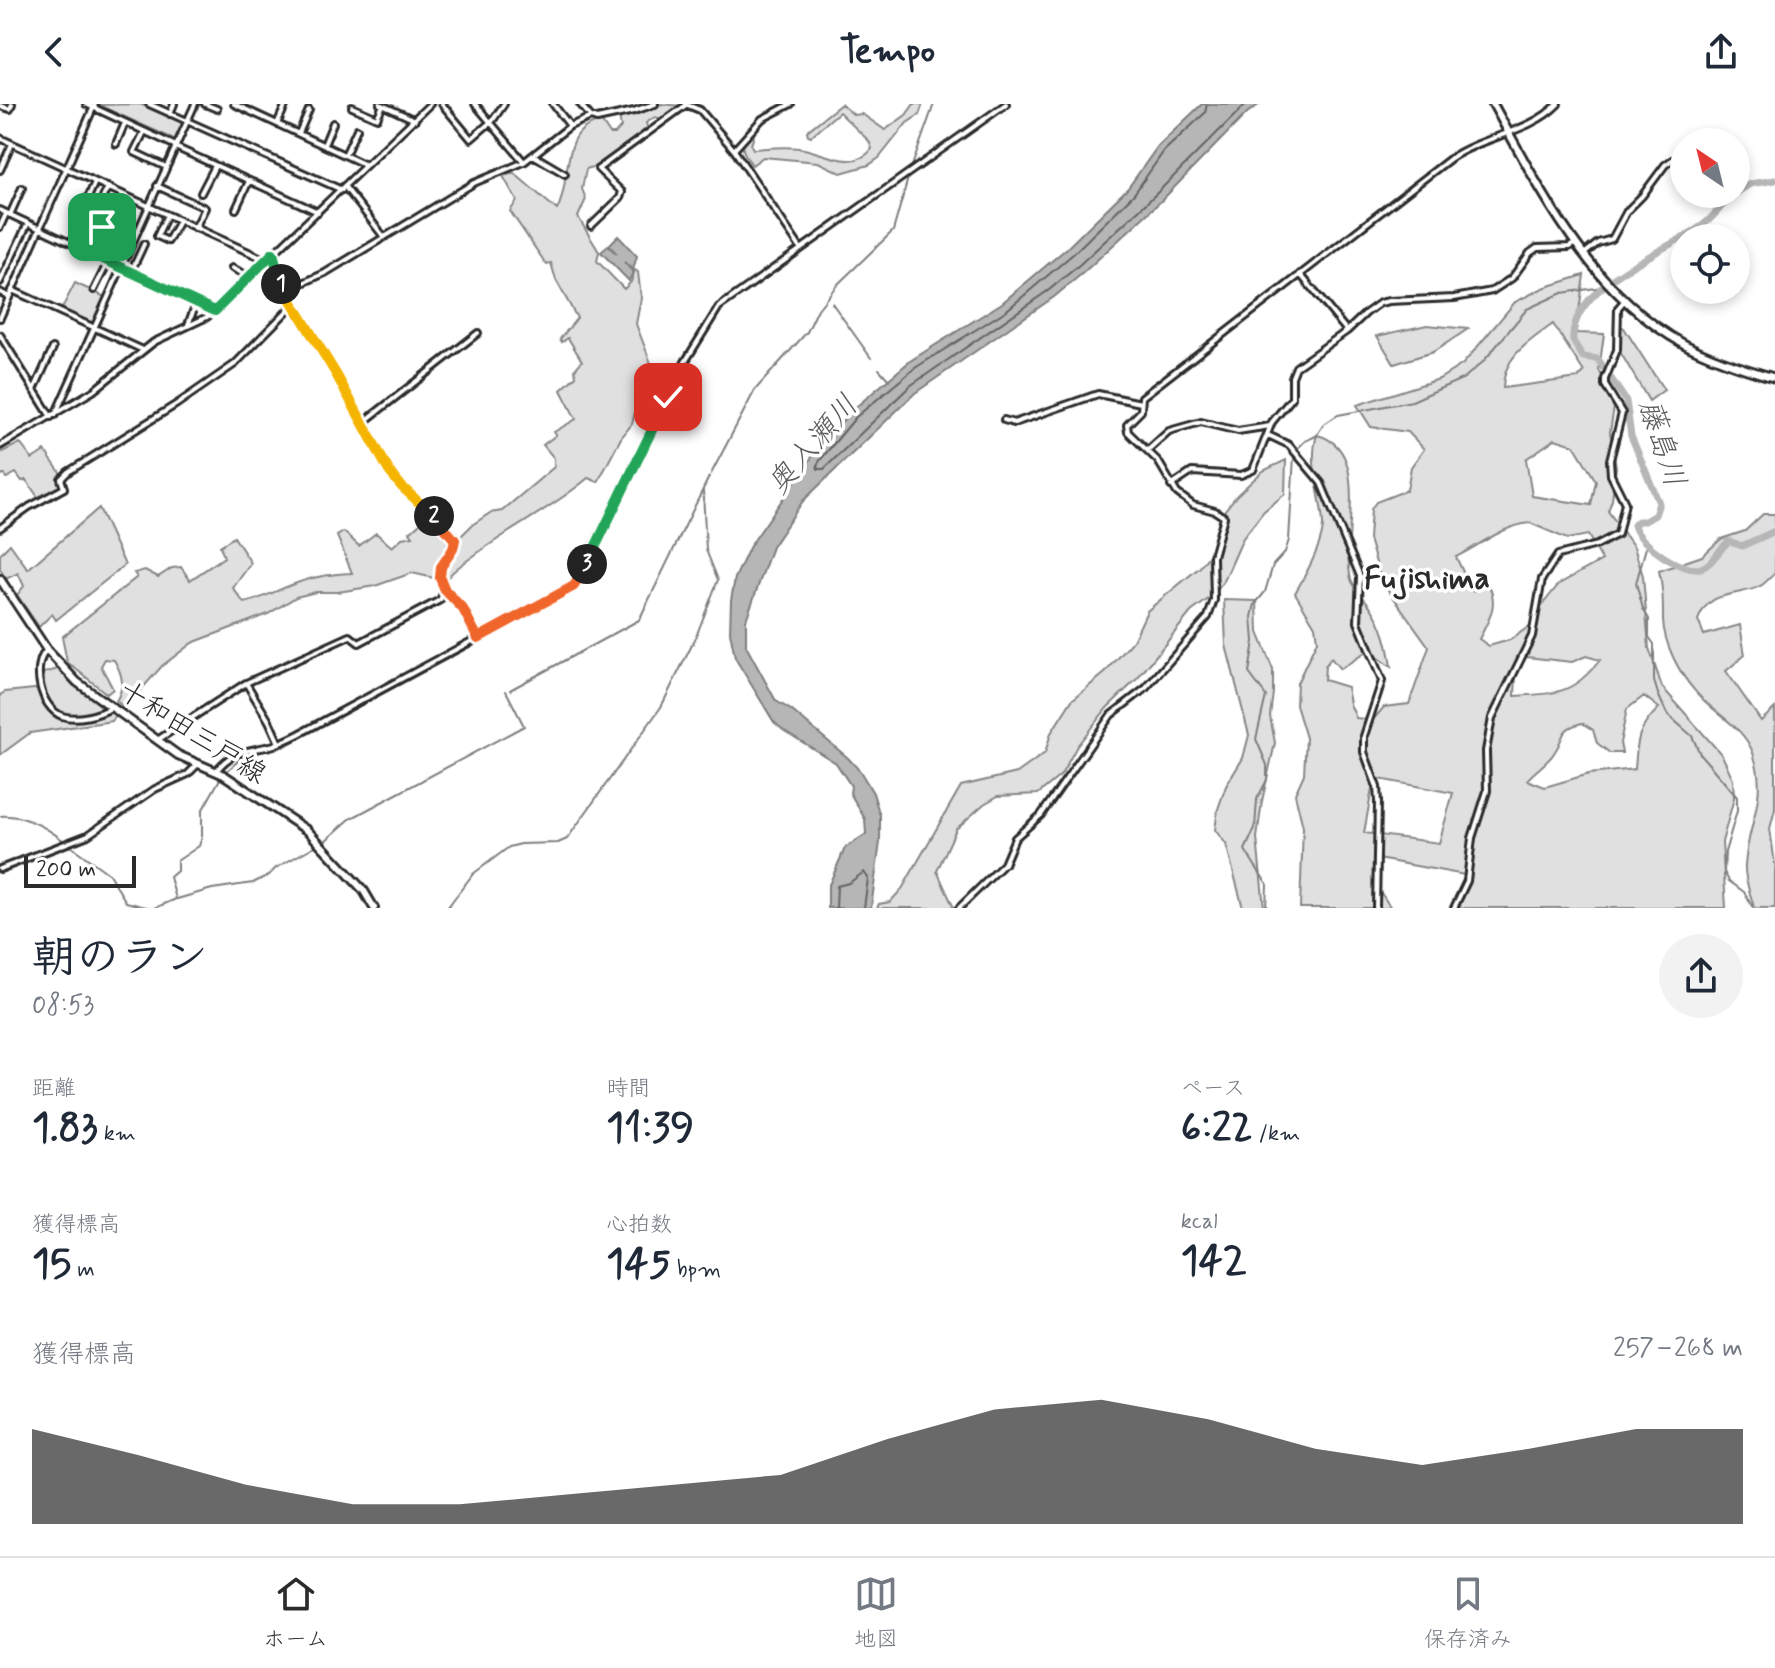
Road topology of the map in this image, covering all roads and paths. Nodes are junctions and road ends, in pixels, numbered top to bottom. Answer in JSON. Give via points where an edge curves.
{"nodes":[{"id":1,"x":12,"y":104,"type":"edge"},
{"id":2,"x":86,"y":104,"type":"edge"},
{"id":3,"x":174,"y":104,"type":"edge"},
{"id":4,"x":195,"y":104,"type":"edge"},
{"id":5,"x":205,"y":104,"type":"edge"},
{"id":6,"x":234,"y":104,"type":"edge"},
{"id":7,"x":286,"y":104,"type":"edge"},
{"id":8,"x":430,"y":104,"type":"edge"},
{"id":9,"x":442,"y":104,"type":"edge"},
{"id":10,"x":475,"y":104,"type":"edge"},
{"id":11,"x":504,"y":104,"type":"edge"},
{"id":12,"x":553,"y":104,"type":"edge"},
{"id":13,"x":580,"y":104,"type":"edge"},
{"id":14,"x":655,"y":104,"type":"edge"},
{"id":15,"x":685,"y":104,"type":"edge"},
{"id":16,"x":791,"y":104,"type":"edge"},
{"id":17,"x":1006,"y":104,"type":"edge"},
{"id":18,"x":1493,"y":104,"type":"edge"},
{"id":19,"x":1558,"y":104,"type":"edge"},
{"id":20,"x":152,"y":105,"type":"edge"},
{"id":21,"x":381,"y":105,"type":"edge"},
{"id":22,"x":0,"y":106,"type":"edge"},
{"id":23,"x":94,"y":106,"type":"edge"},
{"id":24,"x":781,"y":106,"type":"edge"},
{"id":25,"x":352,"y":107,"type":"dead end"},
{"id":26,"x":217,"y":109,"type":"dead end"},
{"id":27,"x":309,"y":110,"type":"dead end"},
{"id":28,"x":170,"y":114,"type":"junction"},
{"id":29,"x":591,"y":117,"type":"junction"},
{"id":30,"x":187,"y":120,"type":"junction"},
{"id":31,"x":415,"y":120,"type":"junction"},
{"id":32,"x":491,"y":122,"type":"junction"},
{"id":33,"x":125,"y":123,"type":"junction"},
{"id":34,"x":333,"y":123,"type":"dead end"},
{"id":35,"x":277,"y":124,"type":"junction"},
{"id":36,"x":570,"y":126,"type":"junction"},
{"id":37,"x":357,"y":129,"type":"dead end"},
{"id":38,"x":144,"y":132,"type":"junction"},
{"id":39,"x":299,"y":133,"type":"junction"},
{"id":40,"x":1509,"y":133,"type":"junction"},
{"id":41,"x":0,"y":138,"type":"edge"},
{"id":42,"x":12,"y":144,"type":"junction"},
{"id":43,"x":116,"y":144,"type":"dead end"},
{"id":44,"x":324,"y":145,"type":"junction"},
{"id":45,"x":175,"y":146,"type":"junction"},
{"id":46,"x":734,"y":150,"type":"junction"},
{"id":47,"x":345,"y":155,"type":"junction"},
{"id":48,"x":533,"y":155,"type":"junction"},
{"id":49,"x":1670,"y":161,"type":"edge"},
{"id":50,"x":524,"y":162,"type":"junction"},
{"id":51,"x":367,"y":165,"type":"junction"},
{"id":52,"x":216,"y":166,"type":"junction"},
{"id":53,"x":166,"y":167,"type":"junction"},
{"id":54,"x":66,"y":168,"type":"junction"},
{"id":55,"x":0,"y":170,"type":"edge"},
{"id":56,"x":565,"y":174,"type":"dead end"},
{"id":57,"x":249,"y":181,"type":"junction"},
{"id":58,"x":95,"y":182,"type":"junction"},
{"id":59,"x":157,"y":186,"type":"junction"},
{"id":60,"x":108,"y":187,"type":"junction"},
{"id":61,"x":22,"y":188,"type":"dead end"},
{"id":62,"x":345,"y":190,"type":"junction"},
{"id":63,"x":201,"y":193,"type":"dead end"},
{"id":64,"x":148,"y":207,"type":"junction"},
{"id":65,"x":83,"y":209,"type":"dead end"},
{"id":66,"x":236,"y":209,"type":"dead end"},
{"id":67,"x":0,"y":210,"type":"edge"},
{"id":68,"x":318,"y":212,"type":"junction"},
{"id":69,"x":8,"y":214,"type":"junction"},
{"id":70,"x":167,"y":215,"type":"junction"},
{"id":71,"x":94,"y":216,"type":"dead end"},
{"id":72,"x":179,"y":220,"type":"junction"},
{"id":73,"x":28,"y":223,"type":"junction"},
{"id":74,"x":591,"y":226,"type":"dead end"},
{"id":75,"x":0,"y":227,"type":"edge"},
{"id":76,"x":102,"y":227,"type":"dead end"},
{"id":77,"x":39,"y":228,"type":"junction"},
{"id":78,"x":195,"y":228,"type":"junction"},
{"id":79,"x":384,"y":237,"type":"junction"},
{"id":80,"x":1576,"y":243,"type":"junction"},
{"id":81,"x":144,"y":244,"type":"dead end"},
{"id":82,"x":801,"y":249,"type":"junction"},
{"id":83,"x":90,"y":253,"type":"junction"},
{"id":84,"x":1584,"y":254,"type":"junction"},
{"id":85,"x":275,"y":256,"type":"junction"},
{"id":86,"x":266,"y":260,"type":"junction"},
{"id":87,"x":108,"y":262,"type":"junction"},
{"id":88,"x":9,"y":263,"type":"junction"},
{"id":89,"x":120,"y":267,"type":"junction"},
{"id":90,"x":232,"y":268,"type":"dead end"},
{"id":91,"x":21,"y":269,"type":"junction"},
{"id":92,"x":131,"y":272,"type":"junction"},
{"id":93,"x":1300,"y":274,"type":"junction"},
{"id":94,"x":249,"y":277,"type":"junction"},
{"id":95,"x":0,"y":282,"type":"edge"},
{"id":96,"x":12,"y":290,"type":"junction"},
{"id":97,"x":94,"y":290,"type":"dead end"},
{"id":98,"x":285,"y":291,"type":"junction"},
{"id":99,"x":0,"y":292,"type":"edge"},
{"id":100,"x":9,"y":297,"type":"junction"},
{"id":101,"x":1624,"y":301,"type":"junction"},
{"id":102,"x":197,"y":302,"type":"junction"},
{"id":103,"x":293,"y":305,"type":"junction"},
{"id":104,"x":215,"y":311,"type":"junction"},
{"id":105,"x":0,"y":318,"type":"edge"},
{"id":106,"x":93,"y":327,"type":"junction"},
{"id":107,"x":187,"y":327,"type":"junction"},
{"id":108,"x":1347,"y":331,"type":"junction"},
{"id":109,"x":478,"y":333,"type":"dead end"},
{"id":110,"x":0,"y":335,"type":"edge"},
{"id":111,"x":53,"y":348,"type":"dead end"},
{"id":112,"x":143,"y":350,"type":"junction"},
{"id":113,"x":1775,"y":378,"type":"edge"},
{"id":114,"x":34,"y":390,"type":"junction"},
{"id":115,"x":1141,"y":403,"type":"junction"},
{"id":116,"x":53,"y":416,"type":"junction"},
{"id":117,"x":1004,"y":420,"type":"dead end"},
{"id":118,"x":364,"y":422,"type":"junction"},
{"id":119,"x":1270,"y":426,"type":"junction"},
{"id":120,"x":1268,"y":435,"type":"junction"},
{"id":121,"x":0,"y":446,"type":"edge"},
{"id":122,"x":1148,"y":450,"type":"junction"},
{"id":123,"x":1171,"y":486,"type":"junction"},
{"id":124,"x":0,"y":528,"type":"edge"},
{"id":125,"x":0,"y":579,"type":"edge"},
{"id":126,"x":445,"y":590,"type":"junction"},
{"id":127,"x":478,"y":638,"type":"junction"},
{"id":128,"x":47,"y":650,"type":"junction"},
{"id":129,"x":246,"y":683,"type":"junction"},
{"id":130,"x":111,"y":708,"type":"junction"},
{"id":131,"x":157,"y":740,"type":"junction"},
{"id":132,"x":279,"y":743,"type":"junction"},
{"id":133,"x":197,"y":765,"type":"junction"},
{"id":134,"x":216,"y":771,"type":"junction"},
{"id":135,"x":0,"y":869,"type":"edge"},
{"id":136,"x":374,"y":908,"type":"edge"},
{"id":137,"x":959,"y":908,"type":"edge"},
{"id":138,"x":1376,"y":908,"type":"edge"},
{"id":139,"x":1454,"y":908,"type":"edge"}],
"edges":[{"from":1,"to":22,"type":"street","via":[[10,109]]},
{"from":2,"to":23,"type":"street"},
{"from":3,"to":28,"type":"street"},
{"from":4,"to":30,"type":"street"},
{"from":5,"to":26,"type":"street"},
{"from":6,"to":35,"type":"street"},
{"from":7,"to":35,"type":"street"},
{"from":8,"to":31,"type":"street"},
{"from":9,"to":32,"type":"street","via":[[471,139]]},
{"from":10,"to":32,"type":"street"},
{"from":11,"to":32,"type":"street"},
{"from":12,"to":36,"type":"street"},
{"from":13,"to":29,"type":"street"},
{"from":14,"to":29,"type":"street"},
{"from":15,"to":46,"type":"street","via":[[702,112]]},
{"from":15,"to":74,"type":"street","via":[[598,169],[622,192]]},
{"from":16,"to":24,"type":"street"},
{"from":17,"to":82,"type":"street"},
{"from":18,"to":40,"type":"main road"},
{"from":19,"to":40,"type":"street"},
{"from":20,"to":28,"type":"street"},
{"from":21,"to":25,"type":"street","via":[[377,118]]},
{"from":21,"to":31,"type":"street"},
{"from":23,"to":33,"type":"street"},
{"from":23,"to":54,"type":"street"},
{"from":24,"to":46,"type":"street"},
{"from":27,"to":39,"type":"street"},
{"from":28,"to":30,"type":"street"},
{"from":29,"to":36,"type":"street"},
{"from":30,"to":45,"type":"street"},
{"from":30,"to":62,"type":"street"},
{"from":31,"to":51,"type":"street"},
{"from":32,"to":50,"type":"street"},
{"from":33,"to":38,"type":"street"},
{"from":33,"to":43,"type":"street"},
{"from":34,"to":44,"type":"street"},
{"from":35,"to":39,"type":"street"},
{"from":36,"to":48,"type":"street"},
{"from":37,"to":47,"type":"street"},
{"from":38,"to":45,"type":"street"},
{"from":38,"to":53,"type":"street","via":[[134,152]]},
{"from":39,"to":44,"type":"street"},
{"from":40,"to":80,"type":"main road"},
{"from":40,"to":93,"type":"street","via":[[1451,158]]},
{"from":41,"to":42,"type":"street"},
{"from":42,"to":54,"type":"street"},
{"from":42,"to":55,"type":"street"},
{"from":44,"to":47,"type":"street"},
{"from":45,"to":52,"type":"street"},
{"from":45,"to":53,"type":"street"},
{"from":46,"to":82,"type":"street"},
{"from":47,"to":51,"type":"street"},
{"from":48,"to":50,"type":"street"},
{"from":48,"to":56,"type":"street"},
{"from":49,"to":84,"type":"street","via":[[1627,211],[1612,239]]},
{"from":50,"to":79,"type":"street","via":[[474,183]]},
{"from":51,"to":62,"type":"street"},
{"from":52,"to":57,"type":"street"},
{"from":52,"to":63,"type":"street"},
{"from":53,"to":59,"type":"street"},
{"from":54,"to":58,"type":"street"},
{"from":54,"to":77,"type":"street"},
{"from":57,"to":66,"type":"street"},
{"from":57,"to":68,"type":"street"},
{"from":58,"to":60,"type":"street"},
{"from":58,"to":65,"type":"street"},
{"from":59,"to":64,"type":"street"},
{"from":59,"to":78,"type":"street","via":[[205,208]]},
{"from":60,"to":64,"type":"street"},
{"from":60,"to":71,"type":"street"},
{"from":61,"to":69,"type":"street"},
{"from":62,"to":68,"type":"street"},
{"from":62,"to":79,"type":"street"},
{"from":64,"to":70,"type":"street"},
{"from":64,"to":89,"type":"street"},
{"from":67,"to":69,"type":"street"},
{"from":68,"to":85,"type":"street"},
{"from":69,"to":73,"type":"street"},
{"from":69,"to":75,"type":"street"},
{"from":70,"to":72,"type":"street"},
{"from":70,"to":72,"type":"street","via":[[157,236],[168,241]]},
{"from":72,"to":78,"type":"street"},
{"from":73,"to":77,"type":"street"},
{"from":73,"to":88,"type":"street"},
{"from":76,"to":83,"type":"street"},
{"from":77,"to":83,"type":"street"},
{"from":77,"to":91,"type":"street"},
{"from":78,"to":86,"type":"street"},
{"from":79,"to":98,"type":"street"},
{"from":80,"to":84,"type":"main road"},
{"from":80,"to":108,"type":"street","via":[[1537,248],[1512,278],[1492,291],[1380,303]]},
{"from":81,"to":92,"type":"street"},
{"from":82,"to":127,"type":"street","via":[[717,310],[685,362],[577,583]]},
{"from":83,"to":87,"type":"street"},
{"from":84,"to":101,"type":"main road"},
{"from":85,"to":86,"type":"street"},
{"from":85,"to":98,"type":"street"},
{"from":86,"to":94,"type":"street"},
{"from":87,"to":89,"type":"street"},
{"from":87,"to":97,"type":"street"},
{"from":88,"to":91,"type":"street"},
{"from":88,"to":95,"type":"street"},
{"from":89,"to":92,"type":"street"},
{"from":89,"to":106,"type":"street"},
{"from":90,"to":94,"type":"street"},
{"from":91,"to":96,"type":"street"},
{"from":92,"to":102,"type":"street"},
{"from":93,"to":108,"type":"street"},
{"from":93,"to":115,"type":"street","via":[[1143,396]]},
{"from":94,"to":104,"type":"street"},
{"from":96,"to":100,"type":"street"},
{"from":96,"to":106,"type":"street"},
{"from":98,"to":103,"type":"street"},
{"from":99,"to":100,"type":"street"},
{"from":100,"to":105,"type":"street"},
{"from":101,"to":113,"type":"main road","via":[[1697,350]]},
{"from":101,"to":139,"type":"street","via":[[1618,308],[1617,350],[1605,379],[1622,413],[1610,460],[1625,503],[1620,527],[1606,542],[1558,555],[1542,579],[1532,636],[1492,718],[1487,791],[1472,838],[1467,881]]},
{"from":102,"to":104,"type":"street"},
{"from":102,"to":107,"type":"street"},
{"from":103,"to":118,"type":"street"},
{"from":103,"to":124,"type":"street","via":[[235,364],[68,472],[61,479],[64,488]]},
{"from":104,"to":107,"type":"street"},
{"from":106,"to":112,"type":"street"},
{"from":106,"to":116,"type":"street"},
{"from":107,"to":112,"type":"street"},
{"from":108,"to":119,"type":"street","via":[[1296,367],[1292,398]]},
{"from":109,"to":118,"type":"street"},
{"from":110,"to":114,"type":"street"},
{"from":111,"to":114,"type":"street"},
{"from":112,"to":116,"type":"street"},
{"from":114,"to":116,"type":"street"},
{"from":115,"to":117,"type":"street","via":[[1098,394],[1014,423]]},
{"from":115,"to":122,"type":"street","via":[[1128,432]]},
{"from":116,"to":121,"type":"street"},
{"from":118,"to":126,"type":"street","via":[[393,477],[455,540],[441,567]]},
{"from":119,"to":120,"type":"street"},
{"from":119,"to":122,"type":"street","via":[[1238,431],[1201,422],[1169,431]]},
{"from":120,"to":123,"type":"street","via":[[1247,474],[1192,472]]},
{"from":120,"to":138,"type":"street","via":[[1289,445],[1321,483],[1360,576],[1359,629],[1382,681],[1364,736],[1377,787]]},
{"from":122,"to":123,"type":"street"},
{"from":123,"to":137,"type":"street","via":[[1193,505],[1224,517],[1213,556],[1211,611],[1146,688],[1111,715],[1041,815],[1015,838],[1004,864]]},
{"from":125,"to":128,"type":"main road","name":"十和田三戸線"},
{"from":126,"to":127,"type":"street","via":[[460,604]]},
{"from":126,"to":129,"type":"street","via":[[440,600],[359,643],[350,636]]},
{"from":127,"to":132,"type":"street"},
{"from":128,"to":130,"type":"main road","name":"十和田三戸線"},
{"from":128,"to":130,"type":"street","via":[[41,656],[39,678],[56,713],[86,717]]},
{"from":129,"to":131,"type":"street"},
{"from":129,"to":132,"type":"street"},
{"from":130,"to":131,"type":"main road","name":"十和田三戸線"},
{"from":131,"to":133,"type":"main road","name":"十和田三戸線"},
{"from":132,"to":134,"type":"street","via":[[241,751]]},
{"from":133,"to":134,"type":"main road","name":"十和田三戸線"},
{"from":133,"to":135,"type":"street","via":[[88,835]]},
{"from":134,"to":136,"type":"main road","name":"十和田三戸線","via":[[313,834]]}]}
